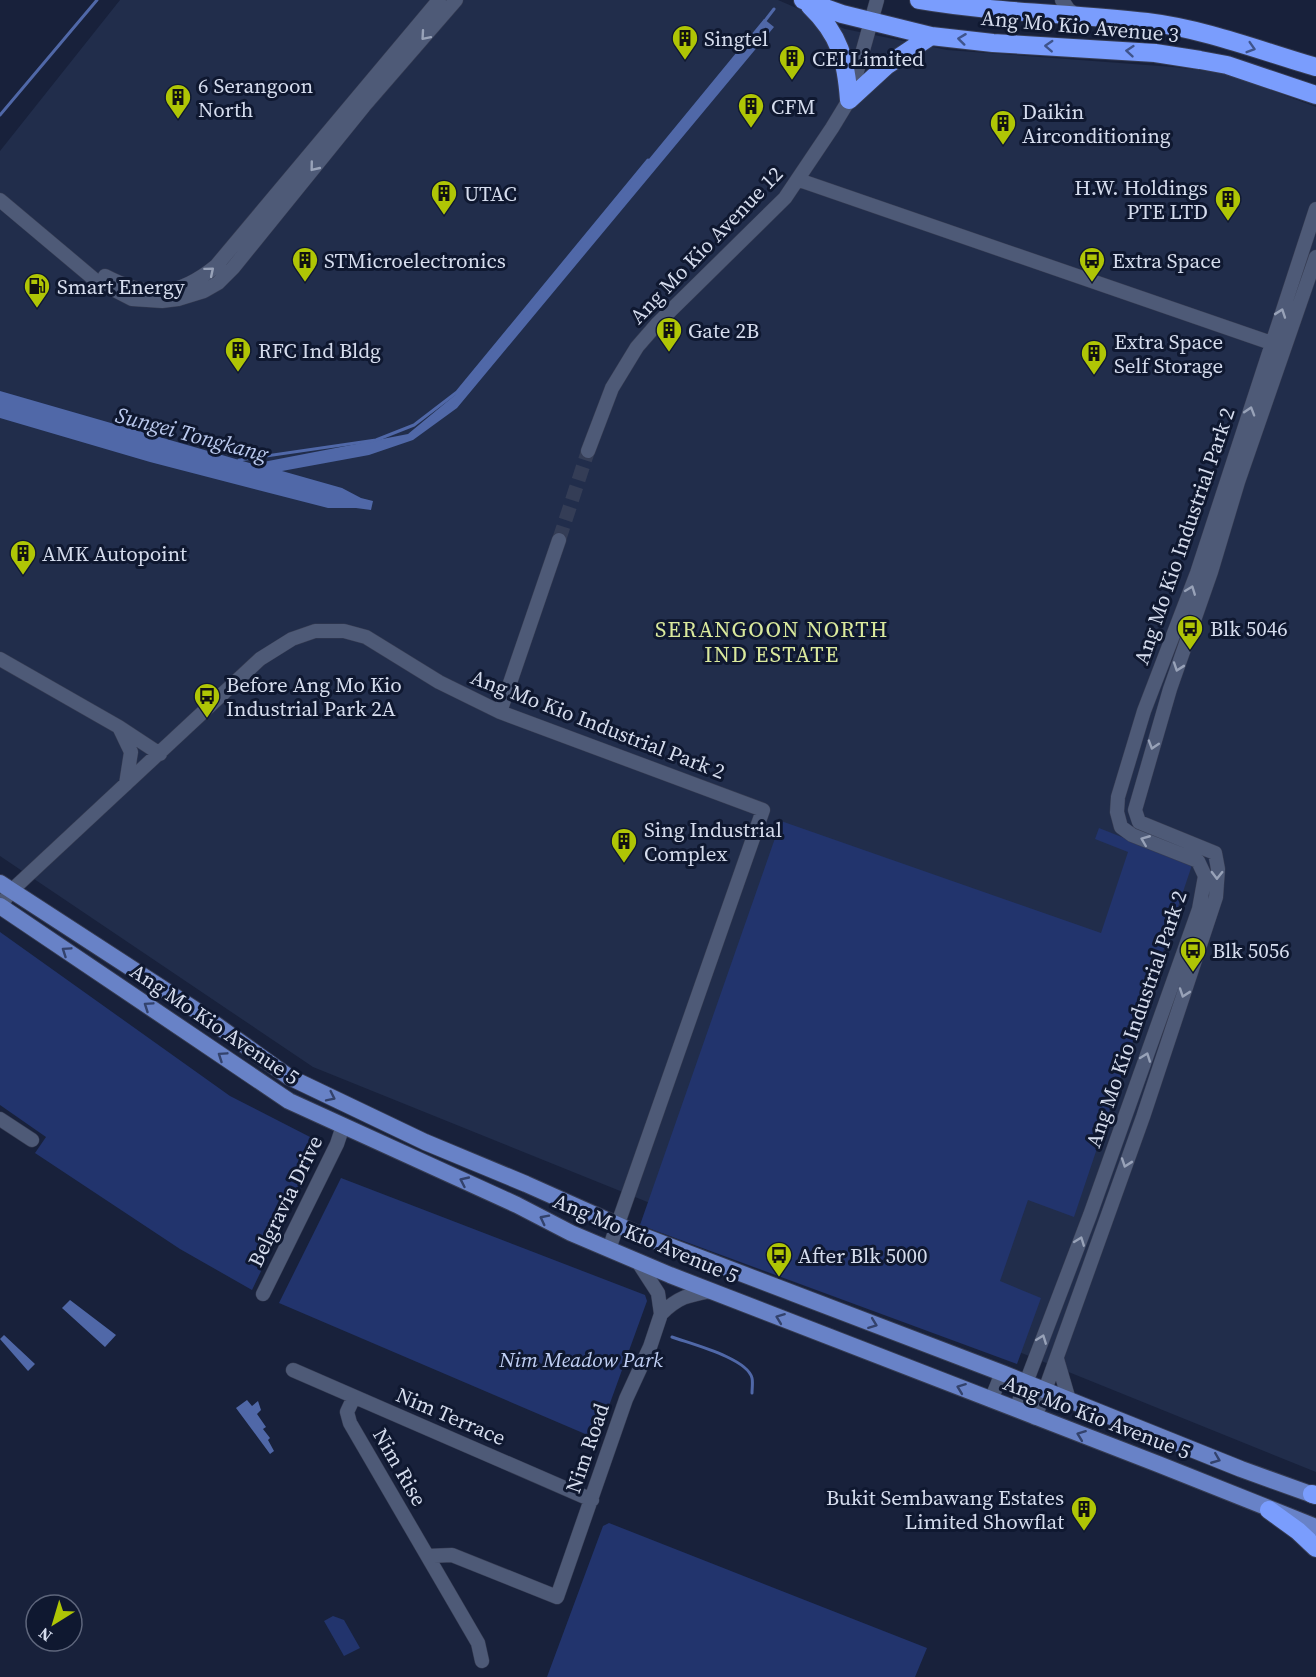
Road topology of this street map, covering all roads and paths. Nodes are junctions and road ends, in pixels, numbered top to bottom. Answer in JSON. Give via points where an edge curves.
{"nodes":[{"id":1,"x":439,"y":0,"type":"edge"},
{"id":2,"x":456,"y":0,"type":"edge"},
{"id":3,"x":804,"y":0,"type":"edge"},
{"id":4,"x":877,"y":0,"type":"edge"},
{"id":5,"x":919,"y":0,"type":"edge"},
{"id":6,"x":1062,"y":0,"type":"edge"},
{"id":7,"x":1078,"y":17,"type":"junction"},
{"id":8,"x":871,"y":21,"type":"junction"},
{"id":9,"x":931,"y":36,"type":"junction"},
{"id":10,"x":1215,"y":37,"type":"junction"},
{"id":11,"x":1209,"y":61,"type":"junction"},
{"id":12,"x":1316,"y":68,"type":"edge"},
{"id":13,"x":1316,"y":95,"type":"edge"},
{"id":14,"x":849,"y":100,"type":"junction"},
{"id":15,"x":799,"y":180,"type":"junction"},
{"id":16,"x":0,"y":189,"type":"edge"},
{"id":17,"x":0,"y":200,"type":"edge"},
{"id":18,"x":1316,"y":209,"type":"edge"},
{"id":19,"x":1316,"y":257,"type":"edge"},
{"id":20,"x":1278,"y":346,"type":"junction"},
{"id":21,"x":588,"y":452,"type":"tunnel mouth"},
{"id":22,"x":559,"y":540,"type":"tunnel mouth"},
{"id":23,"x":0,"y":659,"type":"edge"},
{"id":24,"x":500,"y":712,"type":"junction"},
{"id":25,"x":119,"y":727,"type":"junction"},
{"id":26,"x":160,"y":753,"type":"junction"},
{"id":27,"x":126,"y":784,"type":"junction"},
{"id":28,"x":5,"y":887,"type":"edge"},
{"id":29,"x":0,"y":906,"type":"edge"},
{"id":30,"x":0,"y":1119,"type":"edge"},
{"id":31,"x":343,"y":1126,"type":"junction"},
{"id":32,"x":32,"y":1140,"type":"dead end"},
{"id":33,"x":618,"y":1226,"type":"junction"},
{"id":34,"x":609,"y":1249,"type":"junction"},
{"id":35,"x":638,"y":1262,"type":"junction"},
{"id":36,"x":711,"y":1291,"type":"junction"},
{"id":37,"x":263,"y":1294,"type":"dead end"},
{"id":38,"x":661,"y":1314,"type":"junction"},
{"id":39,"x":1057,"y":1359,"type":"junction"},
{"id":40,"x":293,"y":1370,"type":"dead end"},
{"id":41,"x":1002,"y":1373,"type":"junction"},
{"id":42,"x":1025,"y":1382,"type":"junction"},
{"id":43,"x":1045,"y":1390,"type":"junction"},
{"id":44,"x":354,"y":1397,"type":"junction"},
{"id":45,"x":991,"y":1400,"type":"junction"},
{"id":46,"x":1069,"y":1400,"type":"junction"},
{"id":47,"x":1016,"y":1409,"type":"junction"},
{"id":48,"x":1035,"y":1418,"type":"junction"},
{"id":49,"x":1315,"y":1495,"type":"edge"},
{"id":50,"x":592,"y":1500,"type":"junction"},
{"id":51,"x":1269,"y":1510,"type":"junction"},
{"id":52,"x":1316,"y":1527,"type":"edge"},
{"id":53,"x":1316,"y":1548,"type":"edge"},
{"id":54,"x":428,"y":1556,"type":"junction"},
{"id":55,"x":482,"y":1661,"type":"dead end"}],
"edges":[{"from":16,"to":1,"type":"street","one_way":true,"via":[[102,274],[136,289],[159,293],[178,290],[216,266]]},
{"from":2,"to":17,"type":"street","one_way":true,"via":[[233,268],[204,291],[162,302],[132,299],[95,280]]},
{"from":3,"to":8,"type":"highway","name":"Ang Mo Kio Avenue 3"},
{"from":3,"to":14,"type":"highway","via":[[835,36],[847,69]]},
{"from":4,"to":8,"type":"street","name":"Ang Mo Kio Avenue 12"},
{"from":5,"to":7,"type":"highway","name":"Ang Mo Kio Avenue 3","via":[[964,8]]},
{"from":6,"to":7,"type":"street"},
{"from":7,"to":10,"type":"highway","name":"Ang Mo Kio Avenue 3","via":[[1149,22]]},
{"from":8,"to":9,"type":"highway","name":"Ang Mo Kio Avenue 3"},
{"from":8,"to":14,"type":"street","name":"Ang Mo Kio Avenue 12"},
{"from":11,"to":9,"type":"highway","name":"Ang Mo Kio Avenue 3","one_way":true,"via":[[1155,53]]},
{"from":9,"to":14,"type":"highway","via":[[886,66]]},
{"from":10,"to":11,"type":"highway","via":[[1223,50],[1218,58]]},
{"from":10,"to":12,"type":"highway","name":"Ang Mo Kio Avenue 3","one_way":true},
{"from":11,"to":13,"type":"highway","name":"Ang Mo Kio Avenue 3"},
{"from":14,"to":15,"type":"street","name":"Ang Mo Kio Avenue 12"},
{"from":15,"to":20,"type":"street"},
{"from":15,"to":21,"type":"street","name":"Ang Mo Kio Avenue 12","via":[[637,347],[612,388]]},
{"from":20,"to":18,"type":"street","name":"Ang Mo Kio Industrial Park 2","one_way":true},
{"from":19,"to":20,"type":"street","name":"Ang Mo Kio Industrial Park 2"},
{"from":20,"to":39,"type":"street","name":"Ang Mo Kio Industrial Park 2","one_way":true,"via":[[1135,810],[1139,822],[1215,853],[1216,897]]},
{"from":42,"to":20,"type":"street","name":"Ang Mo Kio Industrial Park 2","one_way":true,"via":[[1090,1215],[1199,909],[1205,876],[1198,861],[1121,827],[1118,797],[1144,711]]},
{"from":22,"to":24,"type":"street"},
{"from":23,"to":25,"type":"street"},
{"from":24,"to":26,"type":"street","name":"Ang Mo Kio Industrial Park 2","via":[[438,682],[366,637],[344,631],[315,631],[292,639],[260,659]]},
{"from":24,"to":33,"type":"street","name":"Ang Mo Kio Industrial Park 2","via":[[763,810]]},
{"from":25,"to":26,"type":"street"},
{"from":25,"to":27,"type":"street","via":[[131,752]]},
{"from":26,"to":27,"type":"street","name":"Ang Mo Kio Industrial Park 2"},
{"from":27,"to":28,"type":"street","name":"Ang Mo Kio Industrial Park 2"},
{"from":28,"to":29,"type":"street","name":"Ang Mo Kio Industrial Park 2"},
{"from":28,"to":33,"type":"main road","name":"Ang Mo Kio Avenue 5","one_way":true,"via":[[194,1009],[289,1077],[424,1142]]},
{"from":31,"to":29,"type":"main road","name":"Ang Mo Kio Avenue 5","one_way":true,"via":[[290,1101]]},
{"from":30,"to":32,"type":"street"},
{"from":34,"to":31,"type":"main road","name":"Ang Mo Kio Avenue 5","one_way":true},
{"from":31,"to":37,"type":"street","name":"Belgravia Drive"},
{"from":33,"to":34,"type":"street","name":"Ang Mo Kio Industrial Park 2"},
{"from":33,"to":41,"type":"main road","name":"Ang Mo Kio Avenue 5","one_way":true},
{"from":34,"to":35,"type":"main road","name":"Ang Mo Kio Avenue 5"},
{"from":35,"to":36,"type":"main road","name":"Ang Mo Kio Avenue 5"},
{"from":35,"to":38,"type":"street","via":[[658,1293]]},
{"from":36,"to":38,"type":"street","via":[[673,1301]]},
{"from":45,"to":36,"type":"main road","name":"Ang Mo Kio Avenue 5","one_way":true},
{"from":38,"to":50,"type":"street","name":"Nim Road","via":[[626,1399]]},
{"from":39,"to":43,"type":"street","name":"Ang Mo Kio Industrial Park 2"},
{"from":39,"to":46,"type":"street"},
{"from":40,"to":44,"type":"street","name":"Nim Terrace"},
{"from":41,"to":42,"type":"main road","name":"Ang Mo Kio Avenue 5"},
{"from":41,"to":45,"type":"street"},
{"from":42,"to":43,"type":"main road","name":"Ang Mo Kio Avenue 5"},
{"from":42,"to":47,"type":"street","name":"Ang Mo Kio Industrial Park 2"},
{"from":43,"to":46,"type":"main road","name":"Ang Mo Kio Avenue 5"},
{"from":43,"to":48,"type":"street","name":"Ang Mo Kio Industrial Park 2"},
{"from":44,"to":50,"type":"street","name":"Nim Terrace"},
{"from":44,"to":54,"type":"street","name":"Nim Rise","via":[[347,1412],[350,1423]]},
{"from":45,"to":47,"type":"main road","name":"Ang Mo Kio Avenue 5"},
{"from":46,"to":49,"type":"main road","name":"Ang Mo Kio Avenue 5","one_way":true},
{"from":47,"to":48,"type":"main road","name":"Ang Mo Kio Avenue 5"},
{"from":51,"to":48,"type":"main road","name":"Ang Mo Kio Avenue 5","one_way":true},
{"from":50,"to":54,"type":"street","name":"Nim Road","via":[[557,1597],[452,1555]]},
{"from":51,"to":52,"type":"main road","name":"Ang Mo Kio Avenue 5"},
{"from":51,"to":53,"type":"highway"},
{"from":54,"to":55,"type":"street","name":"Nim Rise","via":[[478,1643]]}]}
